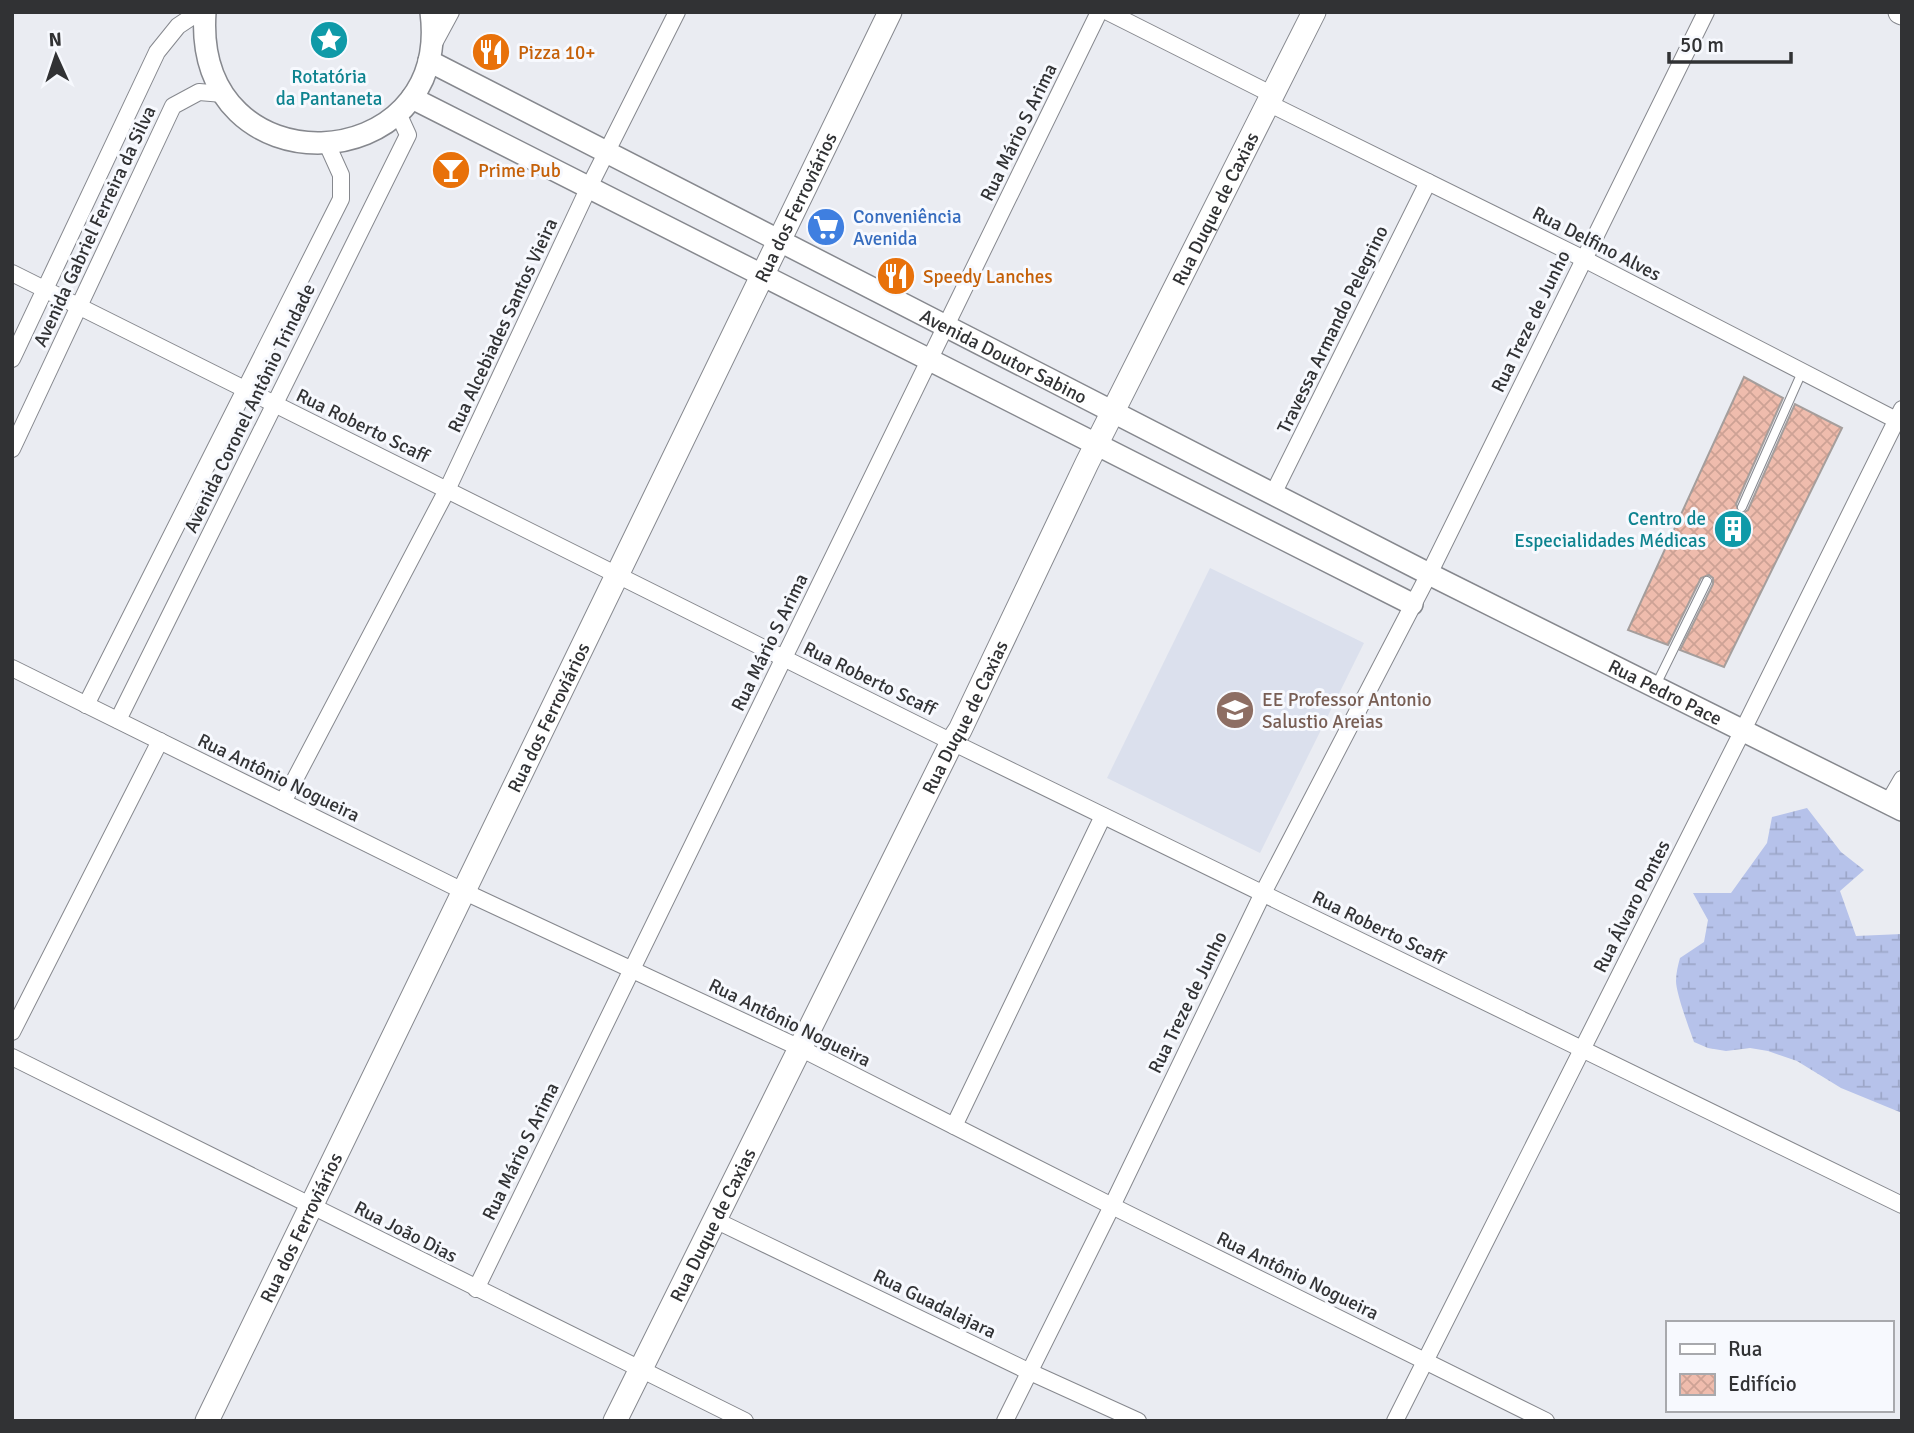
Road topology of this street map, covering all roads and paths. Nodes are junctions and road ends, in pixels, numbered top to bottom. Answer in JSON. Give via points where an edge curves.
{"nodes":[{"id":1,"x":199,"y":12,"type":"edge"},
{"id":2,"x":205,"y":12,"type":"edge"},
{"id":3,"x":431,"y":12,"type":"edge"},
{"id":4,"x":451,"y":12,"type":"edge"},
{"id":5,"x":677,"y":12,"type":"edge"},
{"id":6,"x":890,"y":12,"type":"edge"},
{"id":7,"x":1099,"y":12,"type":"edge"},
{"id":8,"x":1108,"y":12,"type":"edge"},
{"id":9,"x":1314,"y":12,"type":"edge"},
{"id":10,"x":1706,"y":12,"type":"edge"},
{"id":11,"x":430,"y":55,"type":"junction"},
{"id":12,"x":223,"y":94,"type":"junction"},
{"id":13,"x":1275,"y":101,"type":"junction"},
{"id":14,"x":405,"y":105,"type":"junction"},
{"id":15,"x":327,"y":144,"type":"junction"},
{"id":16,"x":608,"y":153,"type":"junction"},
{"id":17,"x":1428,"y":183,"type":"junction"},
{"id":18,"x":589,"y":187,"type":"junction"},
{"id":19,"x":780,"y":241,"type":"junction"},
{"id":20,"x":1584,"y":260,"type":"junction"},
{"id":21,"x":12,"y":273,"type":"edge"},
{"id":22,"x":763,"y":275,"type":"junction"},
{"id":23,"x":45,"y":290,"type":"junction"},
{"id":24,"x":79,"y":307,"type":"junction"},
{"id":25,"x":946,"y":326,"type":"junction"},
{"id":26,"x":12,"y":359,"type":"edge"},
{"id":27,"x":930,"y":360,"type":"junction"},
{"id":28,"x":1802,"y":372,"type":"junction"},
{"id":29,"x":245,"y":389,"type":"junction"},
{"id":30,"x":274,"y":404,"type":"junction"},
{"id":31,"x":1114,"y":412,"type":"junction"},
{"id":32,"x":1900,"y":418,"type":"edge"},
{"id":33,"x":1097,"y":445,"type":"junction"},
{"id":34,"x":12,"y":449,"type":"edge"},
{"id":35,"x":447,"y":490,"type":"junction"},
{"id":36,"x":1273,"y":494,"type":"junction"},
{"id":37,"x":1742,"y":507,"type":"dead end"},
{"id":38,"x":1429,"y":574,"type":"junction"},
{"id":39,"x":617,"y":575,"type":"junction"},
{"id":40,"x":1707,"y":581,"type":"dead end"},
{"id":41,"x":1412,"y":604,"type":"junction"},
{"id":42,"x":784,"y":658,"type":"junction"},
{"id":43,"x":12,"y":668,"type":"edge"},
{"id":44,"x":1654,"y":688,"type":"junction"},
{"id":45,"x":86,"y":705,"type":"junction"},
{"id":46,"x":118,"y":720,"type":"junction"},
{"id":47,"x":1742,"y":732,"type":"junction"},
{"id":48,"x":160,"y":741,"type":"junction"},
{"id":49,"x":952,"y":742,"type":"junction"},
{"id":50,"x":1902,"y":779,"type":"edge"},
{"id":51,"x":283,"y":802,"type":"junction"},
{"id":52,"x":1895,"y":806,"type":"edge"},
{"id":53,"x":1104,"y":816,"type":"junction"},
{"id":54,"x":465,"y":892,"type":"junction"},
{"id":55,"x":1263,"y":893,"type":"junction"},
{"id":56,"x":631,"y":971,"type":"junction"},
{"id":57,"x":12,"y":1032,"type":"edge"},
{"id":58,"x":800,"y":1048,"type":"junction"},
{"id":59,"x":1583,"y":1049,"type":"junction"},
{"id":60,"x":12,"y":1057,"type":"edge"},
{"id":61,"x":954,"y":1126,"type":"junction"},
{"id":62,"x":1902,"y":1205,"type":"edge"},
{"id":63,"x":1112,"y":1206,"type":"junction"},
{"id":64,"x":312,"y":1207,"type":"junction"},
{"id":65,"x":715,"y":1220,"type":"junction"},
{"id":66,"x":476,"y":1289,"type":"junction"},
{"id":67,"x":1426,"y":1361,"type":"junction"},
{"id":68,"x":641,"y":1370,"type":"junction"},
{"id":69,"x":1030,"y":1372,"type":"junction"},
{"id":70,"x":207,"y":1421,"type":"edge"},
{"id":71,"x":615,"y":1421,"type":"edge"},
{"id":72,"x":745,"y":1421,"type":"edge"},
{"id":73,"x":1006,"y":1421,"type":"edge"},
{"id":74,"x":1138,"y":1421,"type":"edge"},
{"id":75,"x":1395,"y":1421,"type":"edge"},
{"id":76,"x":1546,"y":1421,"type":"edge"}],
"edges":[{"from":1,"to":23,"type":"street","name":"Avenida Gabriel Ferreira da Silva","via":[[178,26],[157,52]]},
{"from":2,"to":12,"type":"street","via":[[203,38],[209,67]]},
{"from":3,"to":11,"type":"street"},
{"from":4,"to":11,"type":"street"},
{"from":5,"to":16,"type":"street","name":"Rua Alcebiades Santos Vieira"},
{"from":6,"to":19,"type":"main road","name":"Rua dos Ferroviários"},
{"from":7,"to":25,"type":"street","name":"Rua Mário S Arima"},
{"from":8,"to":13,"type":"street","name":"Rua Delfino Alves"},
{"from":9,"to":13,"type":"main road","name":"Rua Duque de Caxias"},
{"from":10,"to":20,"type":"street","name":"Rua Treze de Junho"},
{"from":11,"to":14,"type":"street"},
{"from":11,"to":16,"type":"street","name":"Avenida Doutor Sabino"},
{"from":12,"to":15,"type":"street","via":[[243,117],[268,133],[296,143]]},
{"from":12,"to":24,"type":"street","name":"Avenida Gabriel Ferreira da Silva","via":[[199,92],[173,106]]},
{"from":13,"to":17,"type":"street","name":"Rua Delfino Alves"},
{"from":13,"to":31,"type":"main road","name":"Rua Duque de Caxias"},
{"from":14,"to":15,"type":"street","via":[[377,129],[353,140]]},
{"from":14,"to":18,"type":"street","name":"Avenida Doutor Sabino"},
{"from":14,"to":30,"type":"street","name":"Avenida Coronel Antônio Trindade","via":[[408,135]]},
{"from":15,"to":29,"type":"street","name":"Avenida Coronel Antônio Trindade","via":[[341,174],[341,199]]},
{"from":16,"to":18,"type":"street","name":"Rua Alcebiades Santos Vieira"},
{"from":16,"to":19,"type":"street","name":"Avenida Doutor Sabino"},
{"from":17,"to":20,"type":"street","name":"Rua Delfino Alves"},
{"from":17,"to":36,"type":"street","name":"Travessa Armando Pelegrino"},
{"from":18,"to":22,"type":"street","name":"Avenida Doutor Sabino"},
{"from":18,"to":35,"type":"street","name":"Rua Alcebiades Santos Vieira"},
{"from":19,"to":22,"type":"main road","name":"Rua dos Ferroviários"},
{"from":19,"to":25,"type":"street","name":"Avenida Doutor Sabino"},
{"from":20,"to":28,"type":"street","name":"Rua Delfino Alves"},
{"from":20,"to":38,"type":"street","name":"Rua Treze de Junho"},
{"from":21,"to":23,"type":"street","name":"Rua Roberto Scaff"},
{"from":22,"to":27,"type":"street","name":"Avenida Doutor Sabino"},
{"from":22,"to":39,"type":"main road","name":"Rua dos Ferroviários"},
{"from":23,"to":24,"type":"street","name":"Rua Roberto Scaff"},
{"from":23,"to":26,"type":"street","name":"Avenida Gabriel Ferreira da Silva"},
{"from":24,"to":29,"type":"street","name":"Rua Roberto Scaff"},
{"from":24,"to":34,"type":"street","name":"Avenida Gabriel Ferreira da Silva"},
{"from":25,"to":27,"type":"street","name":"Rua Mário S Arima"},
{"from":25,"to":31,"type":"street","name":"Avenida Doutor Sabino"},
{"from":27,"to":33,"type":"street","name":"Avenida Doutor Sabino"},
{"from":27,"to":42,"type":"street","name":"Rua Mário S Arima"},
{"from":28,"to":32,"type":"street","name":"Rua Delfino Alves"},
{"from":28,"to":37,"type":"lane"},
{"from":29,"to":30,"type":"street","name":"Rua Roberto Scaff"},
{"from":29,"to":45,"type":"street","name":"Avenida Coronel Antônio Trindade"},
{"from":30,"to":35,"type":"street","name":"Rua Roberto Scaff"},
{"from":30,"to":46,"type":"street","name":"Avenida Coronel Antônio Trindade"},
{"from":31,"to":33,"type":"main road","name":"Rua Duque de Caxias"},
{"from":31,"to":36,"type":"street","name":"Avenida Doutor Sabino"},
{"from":32,"to":47,"type":"street","name":"Rua Álvaro Pontes"},
{"from":33,"to":41,"type":"street","name":"Avenida Doutor Sabino"},
{"from":33,"to":49,"type":"main road","name":"Rua Duque de Caxias"},
{"from":35,"to":39,"type":"street","name":"Rua Roberto Scaff"},
{"from":35,"to":51,"type":"street","name":"Rua Alcebiades Santos Vieira"},
{"from":36,"to":38,"type":"street","name":"Avenida Doutor Sabino"},
{"from":38,"to":41,"type":"street","name":"Rua Treze de Junho"},
{"from":38,"to":44,"type":"street","name":"Rua Pedro Pace"},
{"from":39,"to":42,"type":"street","name":"Rua Roberto Scaff"},
{"from":39,"to":54,"type":"main road","name":"Rua dos Ferroviários"},
{"from":40,"to":44,"type":"lane"},
{"from":41,"to":55,"type":"street","name":"Rua Treze de Junho"},
{"from":42,"to":49,"type":"street","name":"Rua Roberto Scaff"},
{"from":42,"to":56,"type":"street","name":"Rua Mário S Arima"},
{"from":43,"to":45,"type":"street","name":"Rua Antônio Nogueira"},
{"from":44,"to":47,"type":"street","name":"Rua Pedro Pace"},
{"from":45,"to":46,"type":"street","name":"Rua Antônio Nogueira"},
{"from":46,"to":48,"type":"street","name":"Rua Antônio Nogueira"},
{"from":47,"to":52,"type":"street","name":"Rua Pedro Pace"},
{"from":47,"to":59,"type":"street","name":"Rua Álvaro Pontes"},
{"from":48,"to":51,"type":"street","name":"Rua Antônio Nogueira"},
{"from":48,"to":57,"type":"street"},
{"from":49,"to":53,"type":"street","name":"Rua Roberto Scaff"},
{"from":49,"to":58,"type":"main road","name":"Rua Duque de Caxias"},
{"from":50,"to":52,"type":"street"},
{"from":51,"to":54,"type":"street","name":"Rua Antônio Nogueira"},
{"from":53,"to":55,"type":"street","name":"Rua Roberto Scaff"},
{"from":53,"to":61,"type":"street"},
{"from":54,"to":56,"type":"street","name":"Rua Antônio Nogueira"},
{"from":54,"to":64,"type":"main road","name":"Rua dos Ferroviários"},
{"from":55,"to":59,"type":"street","name":"Rua Roberto Scaff"},
{"from":55,"to":63,"type":"street","name":"Rua Treze de Junho"},
{"from":56,"to":58,"type":"street","name":"Rua Antônio Nogueira"},
{"from":56,"to":66,"type":"street","name":"Rua Mário S Arima"},
{"from":58,"to":61,"type":"street","name":"Rua Antônio Nogueira"},
{"from":58,"to":65,"type":"main road","name":"Rua Duque de Caxias"},
{"from":59,"to":62,"type":"street","name":"Rua Roberto Scaff"},
{"from":59,"to":67,"type":"street","name":"Rua Álvaro Pontes"},
{"from":60,"to":64,"type":"street","name":"Rua João Dias"},
{"from":61,"to":63,"type":"street","name":"Rua Antônio Nogueira"},
{"from":63,"to":67,"type":"street","name":"Rua Antônio Nogueira"},
{"from":63,"to":69,"type":"street","name":"Rua Treze de Junho"},
{"from":64,"to":66,"type":"street","name":"Rua João Dias"},
{"from":64,"to":70,"type":"main road","name":"Rua dos Ferroviários"},
{"from":65,"to":68,"type":"main road","name":"Rua Duque de Caxias"},
{"from":65,"to":69,"type":"street","name":"Rua Guadalajara"},
{"from":66,"to":68,"type":"street","name":"Rua João Dias"},
{"from":67,"to":75,"type":"street","name":"Rua Álvaro Pontes"},
{"from":67,"to":76,"type":"street","name":"Rua Antônio Nogueira"},
{"from":68,"to":71,"type":"main road","name":"Rua Duque de Caxias"},
{"from":68,"to":72,"type":"street","name":"Rua João Dias"},
{"from":69,"to":73,"type":"street","name":"Rua Treze de Junho"},
{"from":69,"to":74,"type":"street","name":"Rua Guadalajara"}]}
